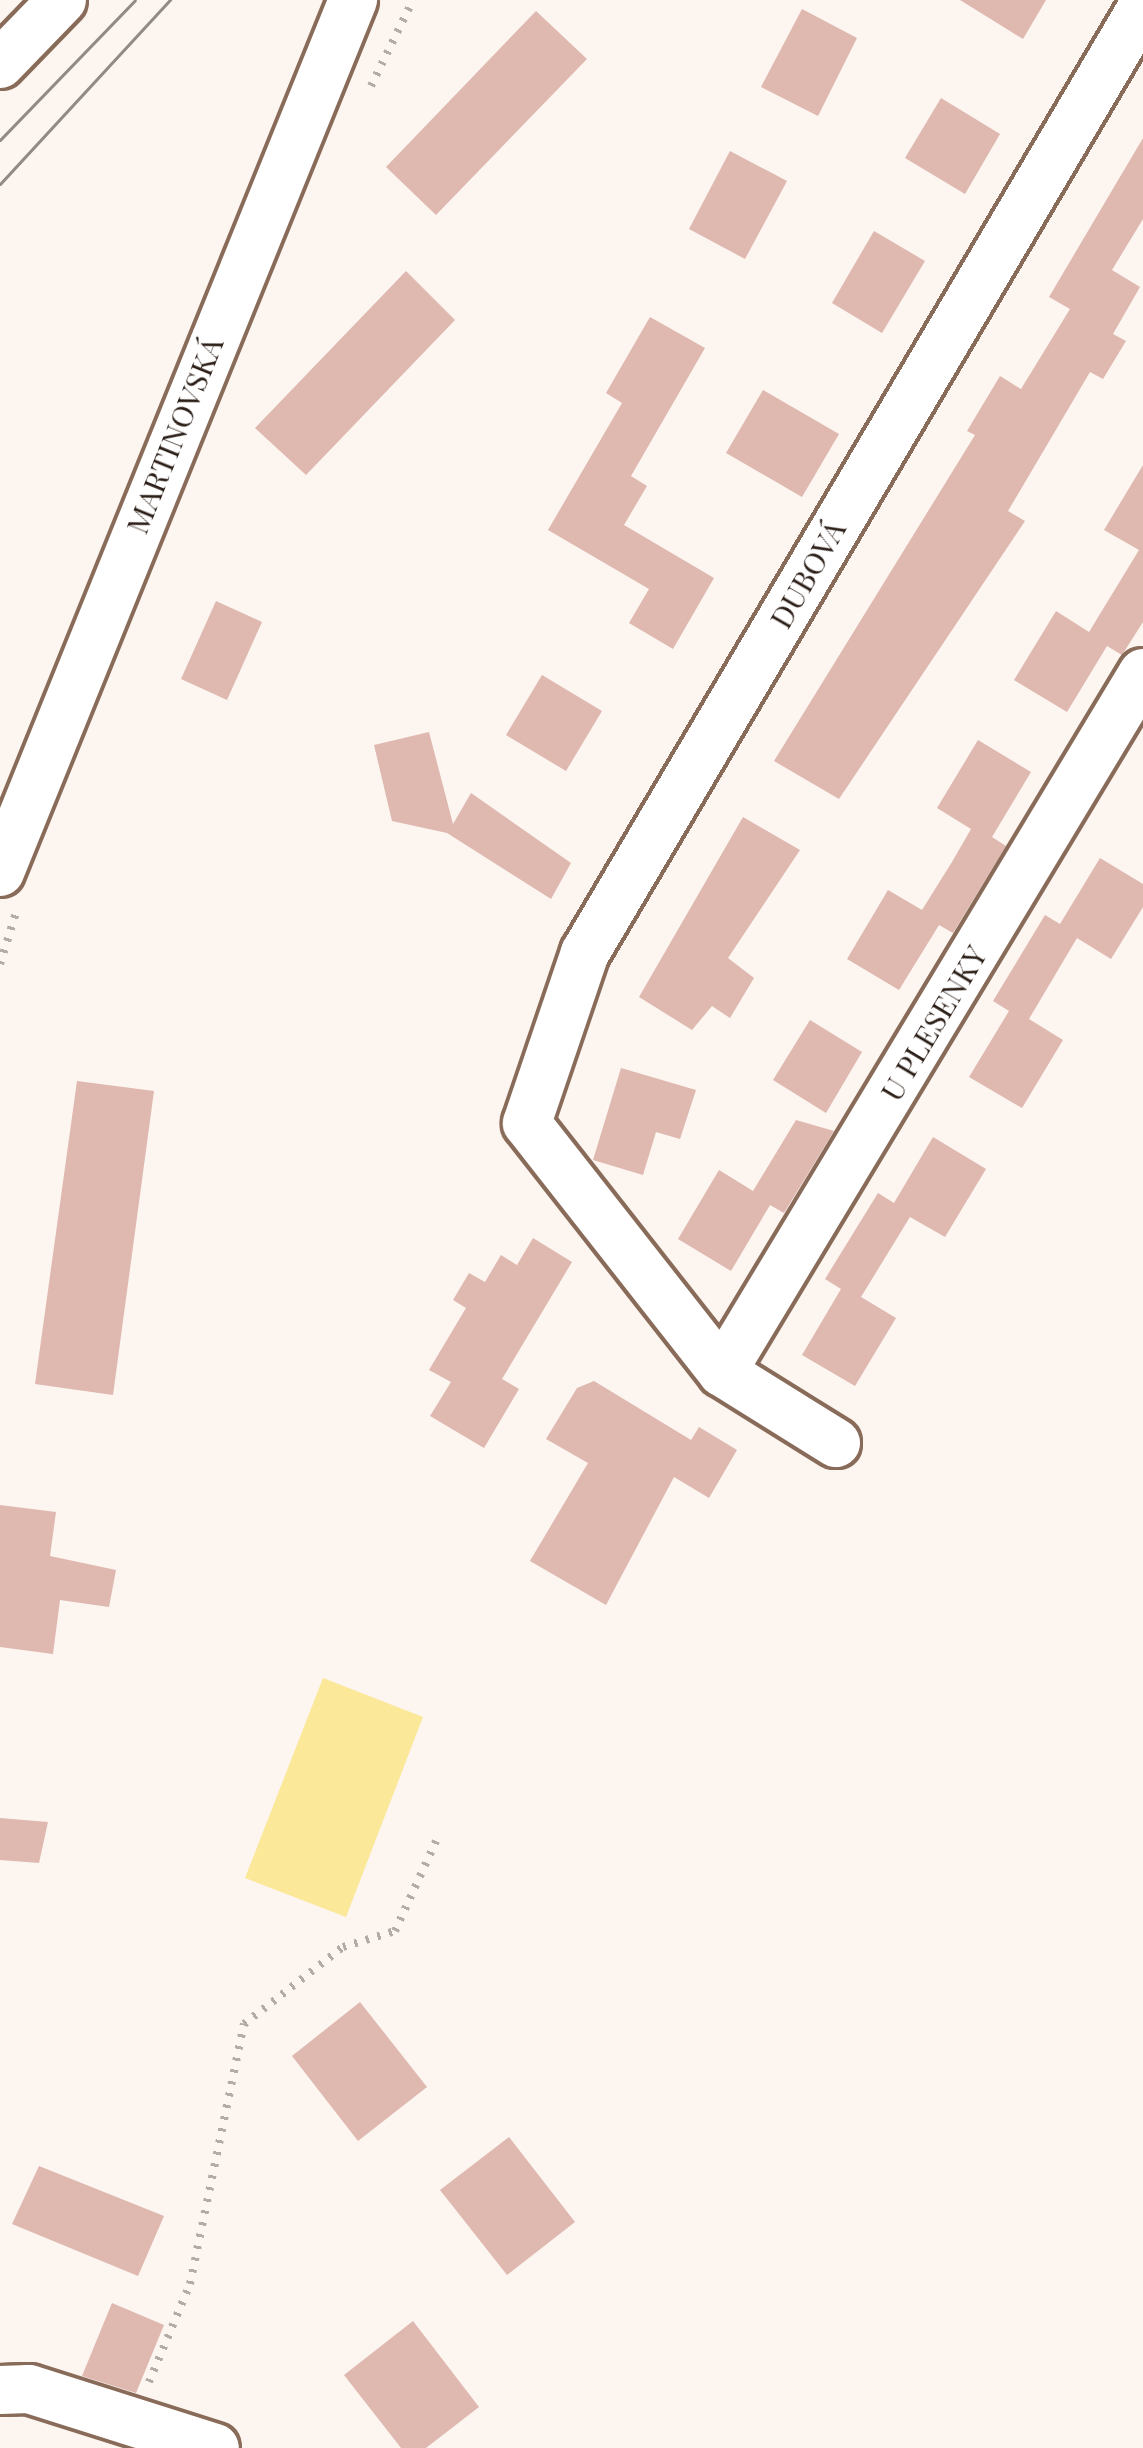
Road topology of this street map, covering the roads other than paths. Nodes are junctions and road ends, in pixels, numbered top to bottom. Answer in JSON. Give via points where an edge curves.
{"nodes":[{"id":1,"x":62,"y":0,"type":"edge"},
{"id":2,"x":353,"y":0,"type":"edge"},
{"id":3,"x":1143,"y":6,"type":"edge"},
{"id":4,"x":0,"y":64,"type":"edge"},
{"id":5,"x":1143,"y":673,"type":"edge"},
{"id":6,"x":0,"y":872,"type":"edge"},
{"id":7,"x":722,"y":1372,"type":"junction"},
{"id":8,"x":836,"y":1443,"type":"dead end"},
{"id":9,"x":0,"y":2390,"type":"edge"},
{"id":10,"x":215,"y":2448,"type":"edge"}],
"edges":[{"from":1,"to":4,"type":"street"},
{"from":2,"to":6,"type":"street","name":"MARTINOVSKÁ"},
{"from":3,"to":7,"type":"street","name":"DUBOVÁ","via":[[584,953],[527,1123]]},
{"from":5,"to":7,"type":"street","name":"U PLESENKY"},
{"from":7,"to":8,"type":"street"},
{"from":9,"to":10,"type":"street"}]}
